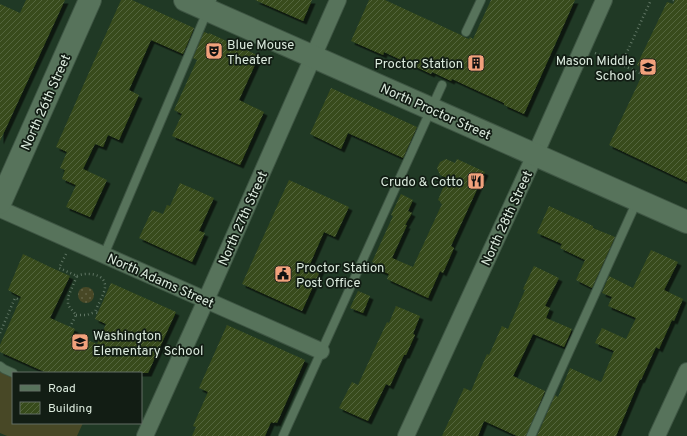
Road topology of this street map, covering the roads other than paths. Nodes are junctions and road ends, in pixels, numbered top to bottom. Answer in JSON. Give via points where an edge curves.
{"nodes":[{"id":1,"x":90,"y":0,"type":"edge"},
{"id":2,"x":185,"y":0,"type":"edge"},
{"id":3,"x":338,"y":0,"type":"edge"},
{"id":4,"x":481,"y":0,"type":"edge"},
{"id":5,"x":604,"y":0,"type":"edge"},
{"id":6,"x":210,"y":5,"type":"edge"},
{"id":7,"x":466,"y":32,"type":"dead end"},
{"id":8,"x":312,"y":56,"type":"junction"},
{"id":9,"x":442,"y":85,"type":"dead end"},
{"id":10,"x":431,"y":109,"type":"junction"},
{"id":11,"x":535,"y":155,"type":"junction"},
{"id":12,"x":637,"y":200,"type":"junction"},
{"id":13,"x":0,"y":203,"type":"edge"},
{"id":14,"x":0,"y":209,"type":"edge"},
{"id":15,"x":687,"y":222,"type":"edge"},
{"id":16,"x":104,"y":255,"type":"junction"},
{"id":17,"x":206,"y":300,"type":"junction"},
{"id":18,"x":321,"y":351,"type":"junction"},
{"id":19,"x":0,"y":366,"type":"edge"},
{"id":20,"x":687,"y":371,"type":"edge"},
{"id":21,"x":12,"y":373,"type":"edge"},
{"id":22,"x":145,"y":436,"type":"edge"},
{"id":23,"x":283,"y":436,"type":"edge"},
{"id":24,"x":406,"y":436,"type":"edge"},
{"id":25,"x":531,"y":436,"type":"edge"},
{"id":26,"x":657,"y":436,"type":"edge"}],
"edges":[{"from":1,"to":13,"type":"street","name":"North 26th Street"},
{"from":2,"to":6,"type":"street","name":"North Proctor Street"},
{"from":3,"to":8,"type":"street","name":"North 27th Street"},
{"from":4,"to":7,"type":"lane"},
{"from":5,"to":11,"type":"street","name":"North 28th Street"},
{"from":6,"to":8,"type":"street","name":"North Proctor Street"},
{"from":6,"to":16,"type":"lane"},
{"from":8,"to":10,"type":"street","name":"North Proctor Street"},
{"from":8,"to":17,"type":"street","name":"North 27th Street"},
{"from":9,"to":10,"type":"lane"},
{"from":10,"to":11,"type":"street","name":"North Proctor Street"},
{"from":10,"to":18,"type":"lane"},
{"from":11,"to":12,"type":"street","name":"North Proctor Street"},
{"from":11,"to":24,"type":"street","name":"North 28th Street"},
{"from":12,"to":15,"type":"street","name":"North Proctor Street"},
{"from":12,"to":25,"type":"lane"},
{"from":14,"to":16,"type":"street","name":"North Adams Street"},
{"from":16,"to":17,"type":"street","name":"North Adams Street"},
{"from":17,"to":18,"type":"street","name":"North Adams Street"},
{"from":17,"to":22,"type":"street","name":"North 27th Street"},
{"from":18,"to":23,"type":"lane"},
{"from":19,"to":21,"type":"lane"},
{"from":20,"to":26,"type":"street"}]}
